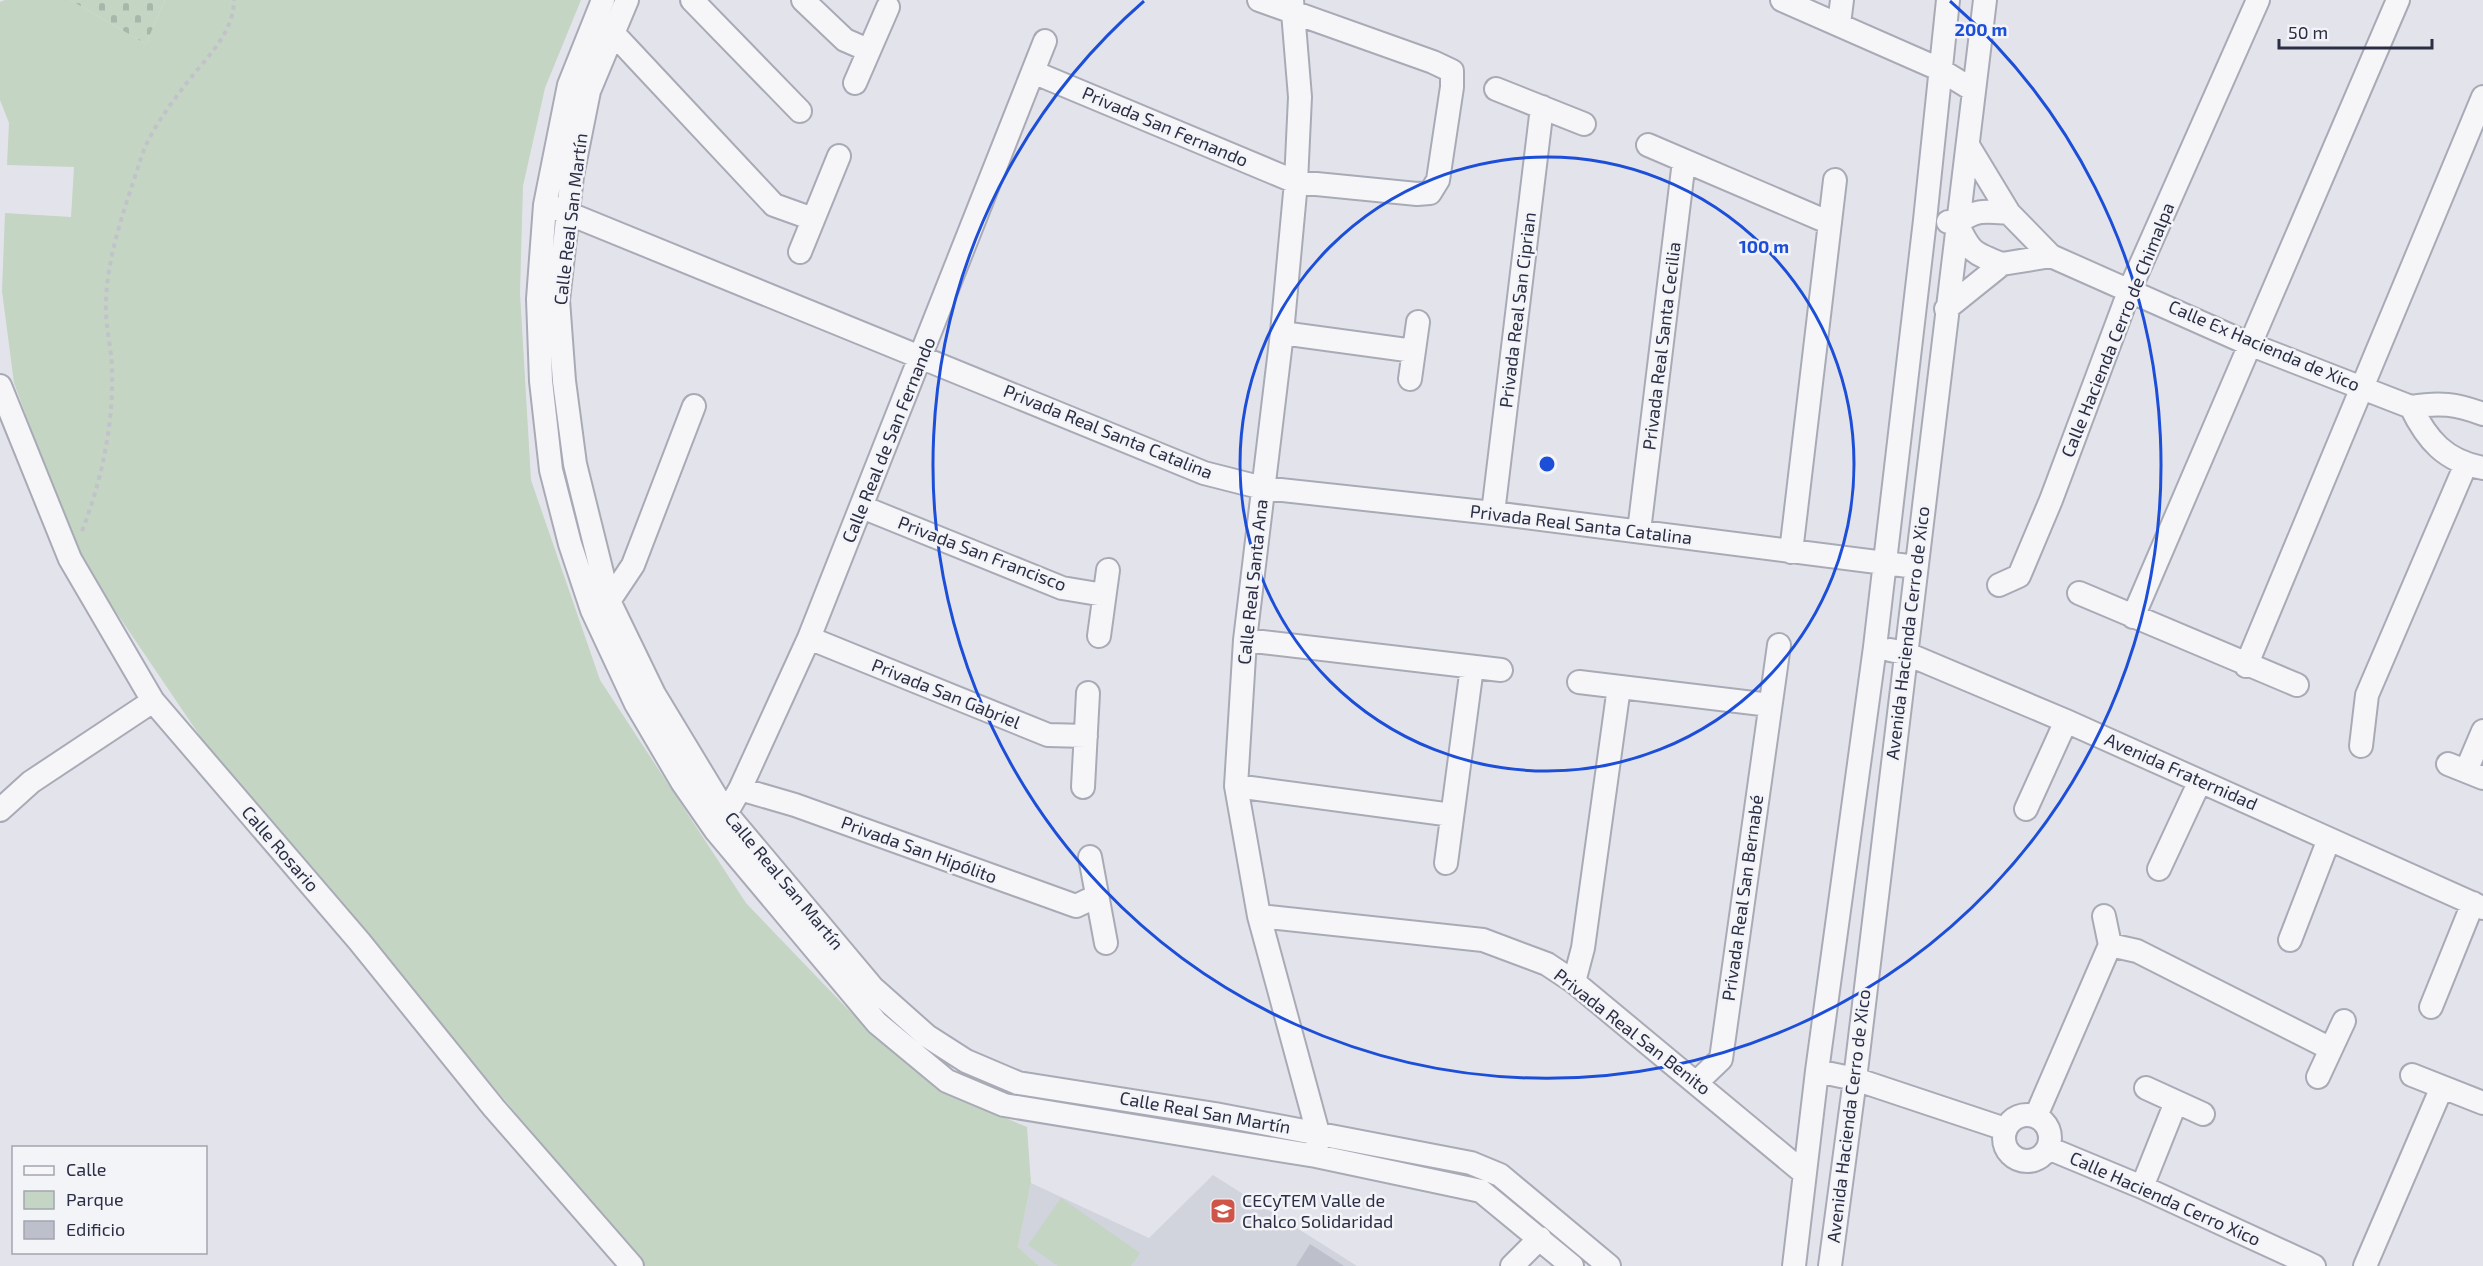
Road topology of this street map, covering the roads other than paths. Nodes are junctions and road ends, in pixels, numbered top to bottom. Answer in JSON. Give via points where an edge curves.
{"nodes":[{"id":1,"x":603,"y":0,"type":"edge"},
{"id":2,"x":627,"y":0,"type":"edge"},
{"id":3,"x":692,"y":0,"type":"edge"},
{"id":4,"x":803,"y":0,"type":"edge"},
{"id":5,"x":1259,"y":0,"type":"edge"},
{"id":6,"x":1782,"y":0,"type":"edge"},
{"id":7,"x":1842,"y":0,"type":"edge"},
{"id":8,"x":1948,"y":0,"type":"edge"},
{"id":9,"x":1985,"y":0,"type":"edge"},
{"id":10,"x":2258,"y":0,"type":"edge"},
{"id":11,"x":2398,"y":0,"type":"edge"},
{"id":12,"x":1291,"y":6,"type":"edge"},
{"id":13,"x":888,"y":7,"type":"dead end"},
{"id":14,"x":1839,"y":24,"type":"junction"},
{"id":15,"x":613,"y":33,"type":"junction"},
{"id":16,"x":1045,"y":41,"type":"dead end"},
{"id":17,"x":868,"y":50,"type":"junction"},
{"id":18,"x":1939,"y":69,"type":"junction"},
{"id":19,"x":1033,"y":72,"type":"junction"},
{"id":20,"x":855,"y":83,"type":"dead end"},
{"id":21,"x":1496,"y":89,"type":"dead end"},
{"id":22,"x":1973,"y":90,"type":"junction"},
{"id":23,"x":2483,"y":97,"type":"edge"},
{"id":24,"x":1542,"y":107,"type":"junction"},
{"id":25,"x":800,"y":111,"type":"dead end"},
{"id":26,"x":1584,"y":124,"type":"dead end"},
{"id":27,"x":1648,"y":145,"type":"dead end"},
{"id":28,"x":1969,"y":147,"type":"junction"},
{"id":29,"x":839,"y":156,"type":"dead end"},
{"id":30,"x":1684,"y":161,"type":"junction"},
{"id":31,"x":1835,"y":180,"type":"dead end"},
{"id":32,"x":1296,"y":182,"type":"junction"},
{"id":33,"x":545,"y":205,"type":"junction"},
{"id":34,"x":569,"y":213,"type":"junction"},
{"id":35,"x":2009,"y":213,"type":"junction"},
{"id":36,"x":813,"y":219,"type":"junction"},
{"id":37,"x":1925,"y":220,"type":"junction"},
{"id":38,"x":1830,"y":223,"type":"junction"},
{"id":39,"x":1957,"y":223,"type":"junction"},
{"id":40,"x":800,"y":252,"type":"dead end"},
{"id":41,"x":2051,"y":256,"type":"junction"},
{"id":42,"x":2002,"y":264,"type":"junction"},
{"id":43,"x":2130,"y":289,"type":"junction"},
{"id":44,"x":1946,"y":309,"type":"junction"},
{"id":45,"x":1418,"y":322,"type":"dead end"},
{"id":46,"x":1282,"y":333,"type":"junction"},
{"id":47,"x":2249,"y":344,"type":"junction"},
{"id":48,"x":1414,"y":351,"type":"junction"},
{"id":49,"x":921,"y":358,"type":"junction"},
{"id":50,"x":1410,"y":379,"type":"dead end"},
{"id":51,"x":0,"y":386,"type":"edge"},
{"id":52,"x":2361,"y":387,"type":"junction"},
{"id":53,"x":694,"y":406,"type":"dead end"},
{"id":54,"x":2411,"y":407,"type":"junction"},
{"id":55,"x":2483,"y":414,"type":"edge"},
{"id":56,"x":2475,"y":466,"type":"edge"},
{"id":57,"x":1263,"y":488,"type":"junction"},
{"id":58,"x":862,"y":507,"type":"junction"},
{"id":59,"x":1494,"y":513,"type":"junction"},
{"id":60,"x":1639,"y":531,"type":"junction"},
{"id":61,"x":1791,"y":552,"type":"junction"},
{"id":62,"x":1884,"y":563,"type":"junction"},
{"id":63,"x":1916,"y":567,"type":"junction"},
{"id":64,"x":1108,"y":570,"type":"dead end"},
{"id":65,"x":1999,"y":585,"type":"dead end"},
{"id":66,"x":2079,"y":594,"type":"dead end"},
{"id":67,"x":1104,"y":595,"type":"junction"},
{"id":68,"x":609,"y":601,"type":"junction"},
{"id":69,"x":2133,"y":617,"type":"junction"},
{"id":70,"x":1099,"y":636,"type":"dead end"},
{"id":71,"x":809,"y":638,"type":"junction"},
{"id":72,"x":1245,"y":640,"type":"junction"},
{"id":73,"x":1779,"y":645,"type":"dead end"},
{"id":74,"x":1875,"y":647,"type":"junction"},
{"id":75,"x":1905,"y":653,"type":"junction"},
{"id":76,"x":2246,"y":666,"type":"junction"},
{"id":77,"x":1472,"y":667,"type":"junction"},
{"id":78,"x":1501,"y":670,"type":"dead end"},
{"id":79,"x":1579,"y":682,"type":"dead end"},
{"id":80,"x":2297,"y":685,"type":"dead end"},
{"id":81,"x":1619,"y":687,"type":"junction"},
{"id":82,"x":1088,"y":693,"type":"dead end"},
{"id":83,"x":153,"y":701,"type":"junction"},
{"id":84,"x":1770,"y":705,"type":"junction"},
{"id":85,"x":2066,"y":721,"type":"junction"},
{"id":86,"x":2483,"y":731,"type":"edge"},
{"id":87,"x":1086,"y":736,"type":"junction"},
{"id":88,"x":2361,"y":746,"type":"dead end"},
{"id":89,"x":2466,"y":771,"type":"edge"},
{"id":90,"x":2200,"y":781,"type":"junction"},
{"id":91,"x":1236,"y":786,"type":"junction"},
{"id":92,"x":1083,"y":787,"type":"dead end"},
{"id":93,"x":740,"y":789,"type":"junction"},
{"id":94,"x":2026,"y":809,"type":"dead end"},
{"id":95,"x":0,"y":810,"type":"edge"},
{"id":96,"x":1452,"y":815,"type":"junction"},
{"id":97,"x":721,"y":822,"type":"junction"},
{"id":98,"x":2329,"y":839,"type":"junction"},
{"id":99,"x":1090,"y":857,"type":"dead end"},
{"id":100,"x":1446,"y":863,"type":"dead end"},
{"id":101,"x":2159,"y":869,"type":"dead end"},
{"id":102,"x":1097,"y":896,"type":"junction"},
{"id":103,"x":2478,"y":905,"type":"edge"},
{"id":104,"x":1259,"y":916,"type":"junction"},
{"id":105,"x":2104,"y":916,"type":"dead end"},
{"id":106,"x":2290,"y":940,"type":"dead end"},
{"id":107,"x":1106,"y":943,"type":"dead end"},
{"id":108,"x":2110,"y":945,"type":"junction"},
{"id":109,"x":1574,"y":982,"type":"junction"},
{"id":110,"x":2431,"y":1007,"type":"dead end"},
{"id":111,"x":2344,"y":1021,"type":"dead end"},
{"id":112,"x":2331,"y":1049,"type":"junction"},
{"id":113,"x":1817,"y":1071,"type":"junction"},
{"id":114,"x":2412,"y":1075,"type":"dead end"},
{"id":115,"x":2318,"y":1077,"type":"dead end"},
{"id":116,"x":1855,"y":1079,"type":"junction"},
{"id":117,"x":1697,"y":1082,"type":"junction"},
{"id":118,"x":2442,"y":1087,"type":"junction"},
{"id":119,"x":2146,"y":1088,"type":"dead end"},
{"id":120,"x":2176,"y":1102,"type":"junction"},
{"id":121,"x":2483,"y":1103,"type":"edge"},
{"id":122,"x":2203,"y":1114,"type":"dead end"},
{"id":123,"x":2036,"y":1116,"type":"junction"},
{"id":124,"x":2005,"y":1129,"type":"junction"},
{"id":125,"x":1318,"y":1133,"type":"junction"},
{"id":126,"x":2048,"y":1148,"type":"junction"},
{"id":127,"x":1316,"y":1156,"type":"junction"},
{"id":128,"x":1804,"y":1173,"type":"junction"},
{"id":129,"x":2142,"y":1187,"type":"junction"},
{"id":130,"x":1540,"y":1238,"type":"junction"},
{"id":131,"x":632,"y":1266,"type":"edge"},
{"id":132,"x":1512,"y":1266,"type":"edge"},
{"id":133,"x":1572,"y":1266,"type":"edge"},
{"id":134,"x":1609,"y":1266,"type":"edge"},
{"id":135,"x":1794,"y":1266,"type":"edge"},
{"id":136,"x":1830,"y":1266,"type":"edge"},
{"id":137,"x":2314,"y":1266,"type":"edge"},
{"id":138,"x":2365,"y":1266,"type":"edge"}],
"edges":[{"from":1,"to":33,"type":"street","name":"Calle Real San Martín","via":[[569,85]]},
{"from":2,"to":15,"type":"street","name":"Calle Real San Martín"},
{"from":3,"to":25,"type":"street"},
{"from":4,"to":17,"type":"street","via":[[845,40]]},
{"from":5,"to":12,"type":"street"},
{"from":6,"to":14,"type":"street"},
{"from":7,"to":14,"type":"street"},
{"from":8,"to":18,"type":"street","name":"Avenida Hacienda Cerro de Xico"},
{"from":9,"to":22,"type":"street","name":"Avenida Hacienda Cerro de Xico"},
{"from":10,"to":43,"type":"street","name":"Calle Hacienda Cerro de Chimalpa"},
{"from":11,"to":47,"type":"street"},
{"from":12,"to":32,"type":"street","name":"Calle Real Santa Ana","via":[[1300,97]]},
{"from":12,"to":32,"type":"street","name":"Privada San Fernando","via":[[1452,71],[1438,180],[1430,193]]},
{"from":13,"to":17,"type":"street"},
{"from":14,"to":18,"type":"street"},
{"from":15,"to":34,"type":"street","name":"Calle Real San Martín","via":[[589,91],[572,176]]},
{"from":15,"to":36,"type":"street","via":[[774,205]]},
{"from":16,"to":19,"type":"street","name":"Calle Real de San Fernando"},
{"from":17,"to":20,"type":"street"},
{"from":18,"to":22,"type":"street"},
{"from":18,"to":37,"type":"street","name":"Avenida Hacienda Cerro de Xico"},
{"from":19,"to":32,"type":"street","name":"Privada San Fernando"},
{"from":19,"to":49,"type":"street","name":"Calle Real de San Fernando"},
{"from":21,"to":24,"type":"street"},
{"from":22,"to":28,"type":"street","name":"Avenida Hacienda Cerro de Xico"},
{"from":23,"to":52,"type":"street"},
{"from":24,"to":26,"type":"street"},
{"from":24,"to":59,"type":"street","name":"Privada Real San Ciprian"},
{"from":27,"to":30,"type":"street"},
{"from":28,"to":35,"type":"street","name":"Calle Ex Hacienda de Xico"},
{"from":28,"to":39,"type":"street","name":"Avenida Hacienda Cerro de Xico"},
{"from":29,"to":36,"type":"street"},
{"from":30,"to":38,"type":"street"},
{"from":30,"to":60,"type":"street","name":"Privada Real Santa Cecilia"},
{"from":31,"to":38,"type":"street"},
{"from":32,"to":46,"type":"street","name":"Calle Real Santa Ana"},
{"from":33,"to":34,"type":"street","name":"Privada Real Santa Catalina"},
{"from":33,"to":97,"type":"street","name":"Calle Real San Martín","via":[[538,299],[541,381],[551,470],[570,544],[592,610],[636,704],[682,782]]},
{"from":34,"to":49,"type":"street","name":"Privada Real Santa Catalina"},
{"from":34,"to":68,"type":"street","name":"Calle Real San Martín","via":[[558,300],[564,381],[575,464]]},
{"from":35,"to":39,"type":"street","via":[[1971,213]]},
{"from":35,"to":41,"type":"street","name":"Calle Ex Hacienda de Xico"},
{"from":36,"to":40,"type":"street"},
{"from":37,"to":39,"type":"street"},
{"from":37,"to":62,"type":"street","name":"Avenida Hacienda Cerro de Xico"},
{"from":38,"to":61,"type":"street"},
{"from":39,"to":42,"type":"street","via":[[1975,253]]},
{"from":39,"to":44,"type":"street","name":"Avenida Hacienda Cerro de Xico"},
{"from":41,"to":42,"type":"street"},
{"from":41,"to":43,"type":"street","name":"Calle Ex Hacienda de Xico"},
{"from":42,"to":44,"type":"street"},
{"from":43,"to":47,"type":"street","name":"Calle Ex Hacienda de Xico"},
{"from":43,"to":65,"type":"street","name":"Calle Hacienda Cerro de Chimalpa","via":[[2019,576]]},
{"from":44,"to":63,"type":"street","name":"Avenida Hacienda Cerro de Xico"},
{"from":45,"to":48,"type":"street"},
{"from":46,"to":48,"type":"street"},
{"from":46,"to":57,"type":"street","name":"Calle Real Santa Ana"},
{"from":47,"to":52,"type":"street","name":"Calle Ex Hacienda de Xico"},
{"from":47,"to":69,"type":"street"},
{"from":48,"to":50,"type":"street"},
{"from":49,"to":57,"type":"street","name":"Privada Real Santa Catalina","via":[[1204,473]]},
{"from":49,"to":58,"type":"street","name":"Calle Real de San Fernando"},
{"from":51,"to":83,"type":"street","name":"Calle Rosario","via":[[70,559]]},
{"from":52,"to":54,"type":"street","name":"Calle Ex Hacienda de Xico"},
{"from":52,"to":76,"type":"street"},
{"from":53,"to":68,"type":"street","via":[[633,565]]},
{"from":54,"to":55,"type":"street","name":"Calle Ex Hacienda de Xico","via":[[2460,405]]},
{"from":54,"to":56,"type":"street","via":[[2423,432],[2442,451]]},
{"from":56,"to":88,"type":"street","via":[[2367,695]]},
{"from":57,"to":59,"type":"street","name":"Privada Real Santa Catalina"},
{"from":57,"to":72,"type":"street","name":"Calle Real Santa Ana"},
{"from":58,"to":67,"type":"street","name":"Privada San Francisco","via":[[1062,588]]},
{"from":58,"to":71,"type":"street","name":"Calle Real de San Fernando"},
{"from":59,"to":60,"type":"street","name":"Privada Real Santa Catalina"},
{"from":60,"to":61,"type":"street","name":"Privada Real Santa Catalina"},
{"from":61,"to":62,"type":"street","name":"Privada Real Santa Catalina"},
{"from":62,"to":63,"type":"street","name":"Privada Real Santa Catalina"},
{"from":62,"to":74,"type":"street","name":"Avenida Hacienda Cerro de Xico"},
{"from":63,"to":75,"type":"street","name":"Avenida Hacienda Cerro de Xico"},
{"from":64,"to":67,"type":"street"},
{"from":66,"to":69,"type":"street"},
{"from":67,"to":70,"type":"street"},
{"from":68,"to":97,"type":"street","name":"Calle Real San Martín"},
{"from":69,"to":76,"type":"street"},
{"from":71,"to":87,"type":"street","name":"Privada San Gabriel","via":[[1048,735]]},
{"from":71,"to":93,"type":"street","name":"Calle Real de San Fernando"},
{"from":72,"to":77,"type":"street"},
{"from":72,"to":91,"type":"street","name":"Calle Real Santa Ana"},
{"from":73,"to":84,"type":"street","name":"Privada Real San Bernabé"},
{"from":74,"to":75,"type":"street","name":"Avenida Fraternidad"},
{"from":74,"to":113,"type":"street","name":"Avenida Hacienda Cerro de Xico"},
{"from":75,"to":85,"type":"street","name":"Avenida Fraternidad"},
{"from":75,"to":116,"type":"street","name":"Avenida Hacienda Cerro de Xico"},
{"from":76,"to":80,"type":"street"},
{"from":77,"to":78,"type":"street"},
{"from":77,"to":96,"type":"street"},
{"from":79,"to":81,"type":"street"},
{"from":81,"to":84,"type":"street"},
{"from":81,"to":109,"type":"street","via":[[1583,948]]},
{"from":82,"to":87,"type":"street"},
{"from":83,"to":95,"type":"street","via":[[31,782]]},
{"from":83,"to":131,"type":"street","name":"Calle Rosario","via":[[359,941],[494,1108]]},
{"from":84,"to":117,"type":"street","name":"Privada Real San Bernabé","via":[[1721,1059]]},
{"from":85,"to":90,"type":"street","name":"Avenida Fraternidad"},
{"from":85,"to":94,"type":"street"},
{"from":86,"to":89,"type":"street"},
{"from":87,"to":92,"type":"street"},
{"from":90,"to":98,"type":"street","name":"Avenida Fraternidad"},
{"from":90,"to":101,"type":"street"},
{"from":91,"to":96,"type":"street"},
{"from":91,"to":104,"type":"street","name":"Calle Real Santa Ana"},
{"from":93,"to":97,"type":"street","name":"Calle Real de San Fernando"},
{"from":93,"to":102,"type":"street","name":"Privada San Hipólito","via":[[1076,906]]},
{"from":96,"to":100,"type":"street"},
{"from":97,"to":125,"type":"street","name":"Calle Real San Martín","via":[[873,988],[927,1036],[966,1061],[1018,1083]]},
{"from":97,"to":127,"type":"street","name":"Calle Real San Martín","via":[[877,1023],[947,1081],[1004,1106]]},
{"from":98,"to":103,"type":"street","name":"Avenida Fraternidad"},
{"from":98,"to":106,"type":"street"},
{"from":99,"to":102,"type":"street"},
{"from":102,"to":107,"type":"street"},
{"from":103,"to":110,"type":"street"},
{"from":104,"to":109,"type":"street","name":"Privada Real San Benito","via":[[1483,940],[1547,964]]},
{"from":104,"to":125,"type":"street","name":"Calle Real Santa Ana"},
{"from":105,"to":108,"type":"street"},
{"from":108,"to":112,"type":"street","via":[[2137,951]]},
{"from":108,"to":123,"type":"street"},
{"from":109,"to":117,"type":"street","name":"Privada Real San Benito"},
{"from":111,"to":112,"type":"street"},
{"from":112,"to":115,"type":"street"},
{"from":113,"to":116,"type":"street"},
{"from":113,"to":128,"type":"street","name":"Avenida Hacienda Cerro de Xico"},
{"from":114,"to":118,"type":"street"},
{"from":116,"to":124,"type":"street"},
{"from":116,"to":136,"type":"street","name":"Avenida Hacienda Cerro de Xico"},
{"from":117,"to":128,"type":"street","name":"Privada Real San Benito"},
{"from":118,"to":121,"type":"street"},
{"from":118,"to":138,"type":"street"},
{"from":119,"to":120,"type":"street"},
{"from":120,"to":122,"type":"street"},
{"from":120,"to":129,"type":"street"},
{"from":123,"to":124,"type":"street","via":[[2018,1116]]},
{"from":123,"to":126,"type":"street","via":[[2049,1130]]},
{"from":124,"to":126,"type":"street","via":[[2004,1147],[2017,1160],[2035,1160]]},
{"from":125,"to":127,"type":"street","name":"Calle Real Santa Ana"},
{"from":125,"to":134,"type":"street","name":"Calle Real San Martín","via":[[1471,1163],[1500,1175]]},
{"from":126,"to":129,"type":"street","name":"Calle Hacienda Cerro Xico"},
{"from":127,"to":130,"type":"street","name":"Calle Real San Martín","via":[[1481,1191]]},
{"from":128,"to":135,"type":"street","name":"Avenida Hacienda Cerro de Xico"},
{"from":129,"to":137,"type":"street","name":"Calle Hacienda Cerro Xico"},
{"from":130,"to":132,"type":"street"},
{"from":130,"to":133,"type":"street","name":"Calle Real San Martín"}]}
